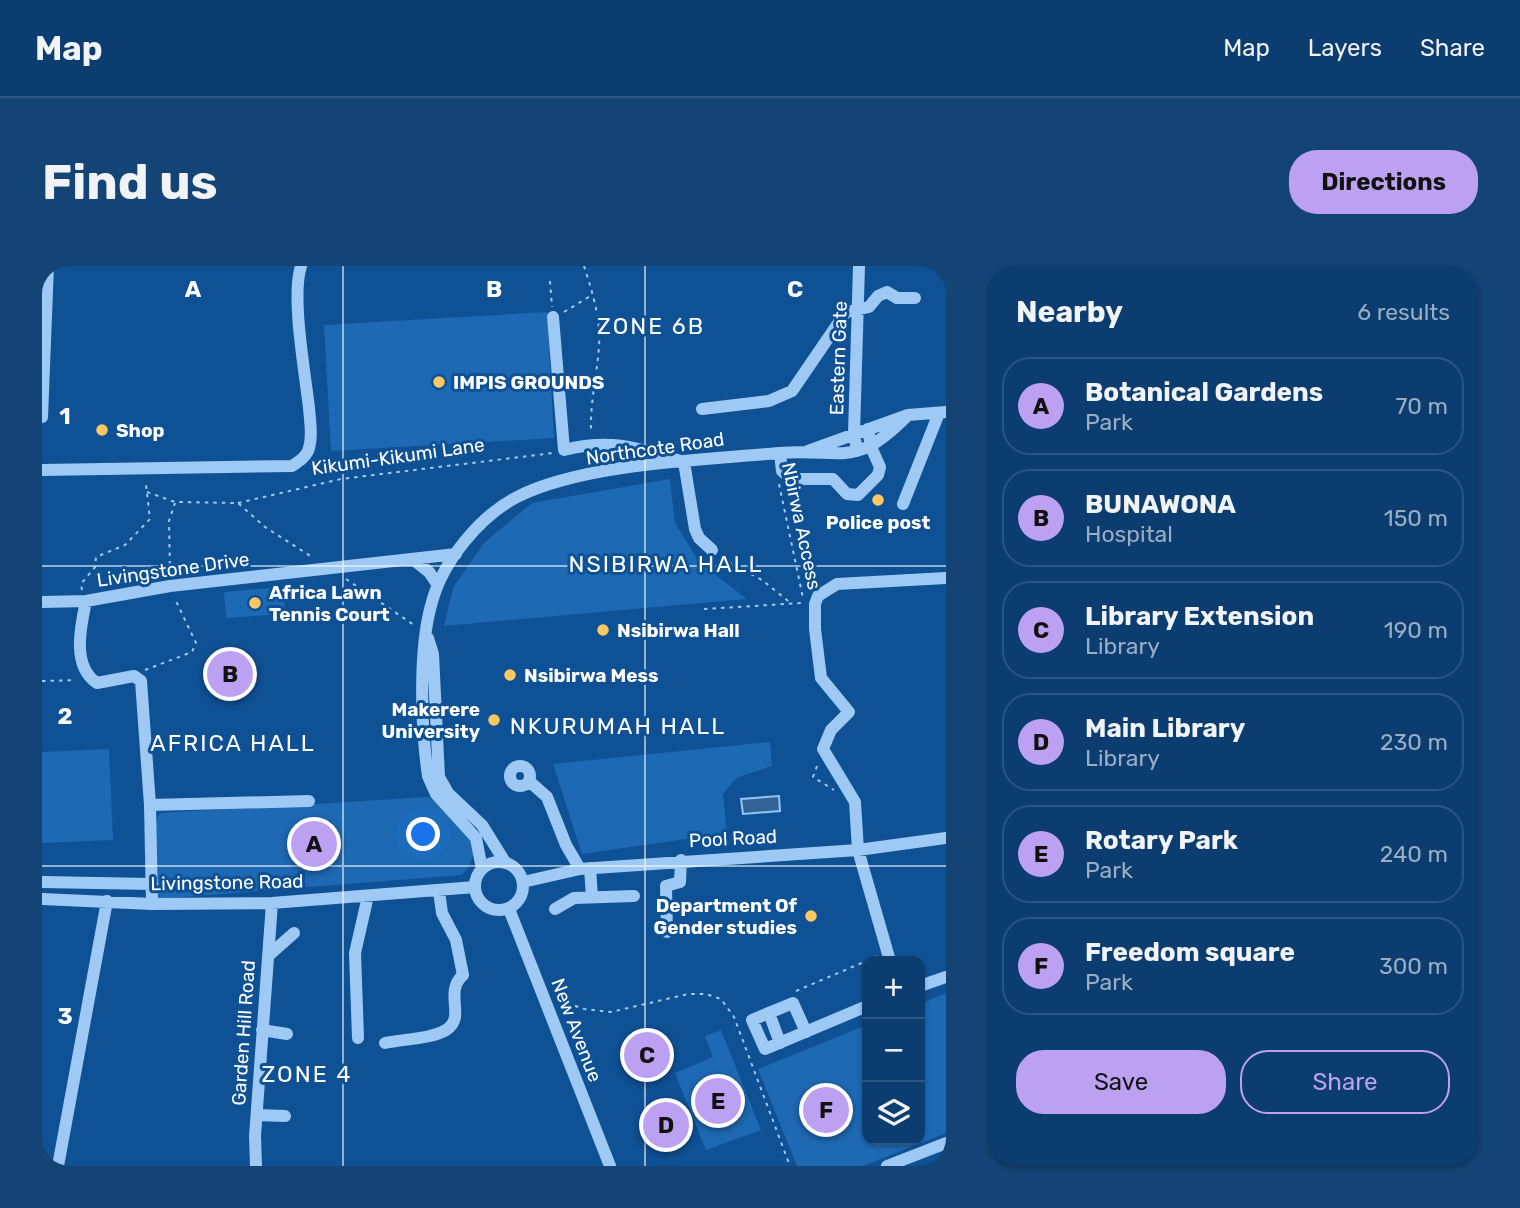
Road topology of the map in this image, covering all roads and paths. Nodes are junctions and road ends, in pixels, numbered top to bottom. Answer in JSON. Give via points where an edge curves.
{"nodes":[{"id":1,"x":48,"y":266,"type":"edge"},
{"id":2,"x":301,"y":266,"type":"edge"},
{"id":3,"x":584,"y":266,"type":"edge"},
{"id":4,"x":859,"y":266,"type":"edge"},
{"id":5,"x":550,"y":281,"type":"dead end"},
{"id":6,"x":593,"y":295,"type":"junction"},
{"id":7,"x":915,"y":298,"type":"dead end"},
{"id":8,"x":859,"y":307,"type":"junction"},
{"id":9,"x":553,"y":317,"type":"junction"},
{"id":10,"x":702,"y":410,"type":"dead end"},
{"id":11,"x":942,"y":413,"type":"edge"},
{"id":12,"x":908,"y":415,"type":"junction"},
{"id":13,"x":42,"y":417,"type":"edge"},
{"id":14,"x":868,"y":429,"type":"junction"},
{"id":15,"x":854,"y":433,"type":"junction"},
{"id":16,"x":592,"y":443,"type":"junction"},
{"id":17,"x":871,"y":447,"type":"junction"},
{"id":18,"x":564,"y":450,"type":"junction"},
{"id":19,"x":857,"y":451,"type":"junction"},
{"id":20,"x":804,"y":452,"type":"junction"},
{"id":21,"x":780,"y":453,"type":"junction"},
{"id":22,"x":684,"y":462,"type":"junction"},
{"id":23,"x":42,"y":463,"type":"edge"},
{"id":24,"x":42,"y":470,"type":"edge"},
{"id":25,"x":779,"y":481,"type":"dead end"},
{"id":26,"x":146,"y":485,"type":"dead end"},
{"id":27,"x":147,"y":492,"type":"junction"},
{"id":28,"x":175,"y":502,"type":"junction"},
{"id":29,"x":238,"y":503,"type":"junction"},
{"id":30,"x":904,"y":505,"type":"dead end"},
{"id":31,"x":712,"y":550,"type":"joint"},
{"id":32,"x":456,"y":554,"type":"junction"},
{"id":33,"x":313,"y":558,"type":"dead end"},
{"id":34,"x":414,"y":559,"type":"junction"},
{"id":35,"x":332,"y":569,"type":"junction"},
{"id":36,"x":946,"y":578,"type":"edge"},
{"id":37,"x":438,"y":585,"type":"junction"},
{"id":38,"x":170,"y":586,"type":"junction"},
{"id":39,"x":86,"y":601,"type":"junction"},
{"id":40,"x":42,"y":602,"type":"edge"},
{"id":41,"x":792,"y":604,"type":"junction"},
{"id":42,"x":704,"y":609,"type":"dead end"},
{"id":43,"x":427,"y":635,"type":"junction"},
{"id":44,"x":134,"y":676,"type":"junction"},
{"id":45,"x":93,"y":680,"type":"junction"},
{"id":46,"x":42,"y":681,"type":"edge"},
{"id":47,"x":529,"y":781,"type":"dead end"},
{"id":48,"x":309,"y":800,"type":"dead end"},
{"id":49,"x":150,"y":805,"type":"junction"},
{"id":50,"x":946,"y":838,"type":"edge"},
{"id":51,"x":858,"y":850,"type":"junction"},
{"id":52,"x":681,"y":860,"type":"junction"},
{"id":53,"x":505,"y":862,"type":"junction"},
{"id":54,"x":482,"y":869,"type":"junction"},
{"id":55,"x":585,"y":869,"type":"junction"},
{"id":56,"x":42,"y":882,"type":"edge"},
{"id":57,"x":523,"y":883,"type":"junction"},
{"id":58,"x":152,"y":884,"type":"junction"},
{"id":59,"x":475,"y":887,"type":"junction"},
{"id":60,"x":439,"y":891,"type":"junction"},
{"id":61,"x":368,"y":896,"type":"junction"},
{"id":62,"x":634,"y":896,"type":"dead end"},
{"id":63,"x":592,"y":897,"type":"junction"},
{"id":64,"x":42,"y":899,"type":"edge"},
{"id":65,"x":107,"y":901,"type":"junction"},
{"id":66,"x":272,"y":903,"type":"junction"},
{"id":67,"x":152,"y":904,"type":"junction"},
{"id":68,"x":509,"y":908,"type":"junction"},
{"id":69,"x":555,"y":909,"type":"dead end"},
{"id":70,"x":667,"y":932,"type":"dead end"},
{"id":71,"x":294,"y":933,"type":"dead end"},
{"id":72,"x":268,"y":956,"type":"junction"},
{"id":73,"x":888,"y":956,"type":"edge"},
{"id":74,"x":862,"y":967,"type":"edge"},
{"id":75,"x":946,"y":977,"type":"edge"},
{"id":76,"x":925,"y":984,"type":"edge"},
{"id":77,"x":543,"y":995,"type":"junction"},
{"id":78,"x":785,"y":996,"type":"dead end"},
{"id":79,"x":862,"y":1008,"type":"edge"},
{"id":80,"x":769,"y":1013,"type":"junction"},
{"id":81,"x":262,"y":1030,"type":"junction"},
{"id":82,"x":806,"y":1032,"type":"junction"},
{"id":83,"x":287,"y":1034,"type":"dead end"},
{"id":84,"x":358,"y":1038,"type":"dead end"},
{"id":85,"x":780,"y":1042,"type":"junction"},
{"id":86,"x":385,"y":1043,"type":"dead end"},
{"id":87,"x":257,"y":1115,"type":"junction"},
{"id":88,"x":285,"y":1116,"type":"dead end"},
{"id":89,"x":946,"y":1143,"type":"edge"},
{"id":90,"x":58,"y":1166,"type":"edge"},
{"id":91,"x":256,"y":1166,"type":"edge"},
{"id":92,"x":610,"y":1166,"type":"edge"},
{"id":93,"x":790,"y":1166,"type":"edge"},
{"id":94,"x":887,"y":1166,"type":"edge"}],
"edges":[{"from":1,"to":13,"type":"street"},
{"from":2,"to":24,"type":"street","via":[[300,316],[310,421],[308,450],[301,460],[292,466]]},
{"from":3,"to":6,"type":"path"},
{"from":4,"to":8,"type":"street","name":"Eastern Gate"},
{"from":5,"to":9,"type":"path"},
{"from":6,"to":9,"type":"path"},
{"from":6,"to":16,"type":"path","via":[[599,344],[590,406]]},
{"from":7,"to":8,"type":"street","via":[[897,298],[887,292],[869,307]]},
{"from":8,"to":10,"type":"street","via":[[836,323],[792,391],[769,401]]},
{"from":8,"to":15,"type":"street","name":"Eastern Gate"},
{"from":9,"to":18,"type":"street"},
{"from":11,"to":12,"type":"street","name":"Northcote Road"},
{"from":11,"to":30,"type":"street"},
{"from":12,"to":14,"type":"street","name":"Northcote Road"},
{"from":12,"to":17,"type":"street","name":"Northcote Road"},
{"from":14,"to":15,"type":"street","name":"Northcote Road"},
{"from":14,"to":17,"type":"street"},
{"from":15,"to":19,"type":"street","name":"Eastern Gate"},
{"from":15,"to":20,"type":"street","name":"Northcote Road"},
{"from":16,"to":18,"type":"street"},
{"from":16,"to":22,"type":"street","via":[[624,444]]},
{"from":17,"to":19,"type":"street","name":"Northcote Road"},
{"from":17,"to":21,"type":"street","via":[[879,471],[858,495],[847,494],[833,479],[792,479],[782,471]]},
{"from":18,"to":29,"type":"path","name":"Kikumi-Kikumi Lane","via":[[341,480]]},
{"from":19,"to":20,"type":"street","name":"Northcote Road","via":[[833,456]]},
{"from":20,"to":21,"type":"street","name":"Northcote Road"},
{"from":21,"to":22,"type":"street","name":"Northcote Road"},
{"from":22,"to":31,"type":"street","via":[[695,529]]},
{"from":22,"to":32,"type":"street","name":"Northcote Road","via":[[635,467],[518,496],[488,517]]},
{"from":23,"to":24,"type":"street"},
{"from":25,"to":41,"type":"path","name":"Nbirwa Access","via":[[804,603]]},
{"from":26,"to":27,"type":"path"},
{"from":27,"to":28,"type":"path","name":"Kikumi-Kikumi Lane"},
{"from":27,"to":39,"type":"path","via":[[150,519],[125,545],[96,557],[95,567],[81,584]]},
{"from":28,"to":29,"type":"path","name":"Kikumi-Kikumi Lane"},
{"from":28,"to":38,"type":"path","via":[[169,521]]},
{"from":29,"to":33,"type":"path"},
{"from":31,"to":41,"type":"path"},
{"from":32,"to":34,"type":"street","name":"Livingstone Drive"},
{"from":32,"to":37,"type":"street","name":"Northcote Road"},
{"from":34,"to":35,"type":"street","name":"Livingstone Drive"},
{"from":34,"to":37,"type":"street"},
{"from":35,"to":38,"type":"street","name":"Livingstone Drive"},
{"from":35,"to":43,"type":"path"},
{"from":36,"to":51,"type":"street","via":[[836,584],[823,591],[815,604],[821,678],[849,712],[831,730],[823,749],[855,802]]},
{"from":37,"to":43,"type":"street","name":"Northcote Road"},
{"from":38,"to":39,"type":"street","name":"Livingstone Drive"},
{"from":38,"to":44,"type":"path","via":[[196,643],[192,652]]},
{"from":39,"to":40,"type":"street"},
{"from":39,"to":45,"type":"street","name":"Livingstone Drive","via":[[79,635],[85,668]]},
{"from":41,"to":42,"type":"path"},
{"from":43,"to":53,"type":"street","name":"Northcote Road","via":[[433,654],[439,777],[482,825]]},
{"from":43,"to":54,"type":"street","name":"Northcote Road","via":[[423,679],[428,776],[436,794],[476,838]]},
{"from":44,"to":45,"type":"street"},
{"from":44,"to":49,"type":"street","via":[[141,681]]},
{"from":45,"to":46,"type":"path"},
{"from":47,"to":55,"type":"street","via":[[547,797],[566,845]]},
{"from":48,"to":49,"type":"street"},
{"from":49,"to":58,"type":"street"},
{"from":50,"to":51,"type":"street","name":"Pool Road"},
{"from":51,"to":52,"type":"street","name":"Pool Road"},
{"from":51,"to":73,"type":"street"},
{"from":52,"to":55,"type":"street","name":"Pool Road"},
{"from":52,"to":70,"type":"street","via":[[681,880],[665,889]]},
{"from":53,"to":54,"type":"street"},
{"from":53,"to":57,"type":"street","via":[[519,872]]},
{"from":54,"to":59,"type":"street"},
{"from":55,"to":57,"type":"street","name":"Pool Road"},
{"from":55,"to":63,"type":"street"},
{"from":56,"to":58,"type":"street"},
{"from":57,"to":68,"type":"street","via":[[519,901]]},
{"from":58,"to":67,"type":"street"},
{"from":59,"to":60,"type":"street","name":"Livingstone Road"},
{"from":59,"to":68,"type":"street","via":[[484,906]]},
{"from":60,"to":61,"type":"street","name":"Livingstone Road"},
{"from":60,"to":86,"type":"street","via":[[463,975],[452,991],[456,1015],[445,1031]]},
{"from":61,"to":66,"type":"street","name":"Livingstone Road"},
{"from":61,"to":84,"type":"street","via":[[355,953]]},
{"from":62,"to":63,"type":"street"},
{"from":63,"to":69,"type":"street","via":[[574,898]]},
{"from":64,"to":65,"type":"street","name":"Livingstone Road"},
{"from":65,"to":67,"type":"street","name":"Livingstone Road"},
{"from":65,"to":90,"type":"street"},
{"from":66,"to":67,"type":"street","name":"Livingstone Road"},
{"from":66,"to":72,"type":"street","name":"Garden Hill Road"},
{"from":68,"to":77,"type":"street","name":"New Avenue"},
{"from":71,"to":72,"type":"street"},
{"from":72,"to":81,"type":"street","name":"Garden Hill Road"},
{"from":74,"to":78,"type":"path"},
{"from":75,"to":76,"type":"street"},
{"from":77,"to":92,"type":"street","name":"New Avenue"},
{"from":77,"to":93,"type":"path","via":[[604,1012],[688,994],[721,999],[734,1017]]},
{"from":79,"to":82,"type":"street"},
{"from":80,"to":82,"type":"street","via":[[794,1004]]},
{"from":80,"to":85,"type":"street"},
{"from":80,"to":85,"type":"street","via":[[752,1022],[763,1048]]},
{"from":81,"to":83,"type":"street"},
{"from":81,"to":87,"type":"street","name":"Garden Hill Road"},
{"from":82,"to":85,"type":"street"},
{"from":87,"to":88,"type":"street"},
{"from":87,"to":91,"type":"street","name":"Garden Hill Road"},
{"from":89,"to":94,"type":"street"}]}
